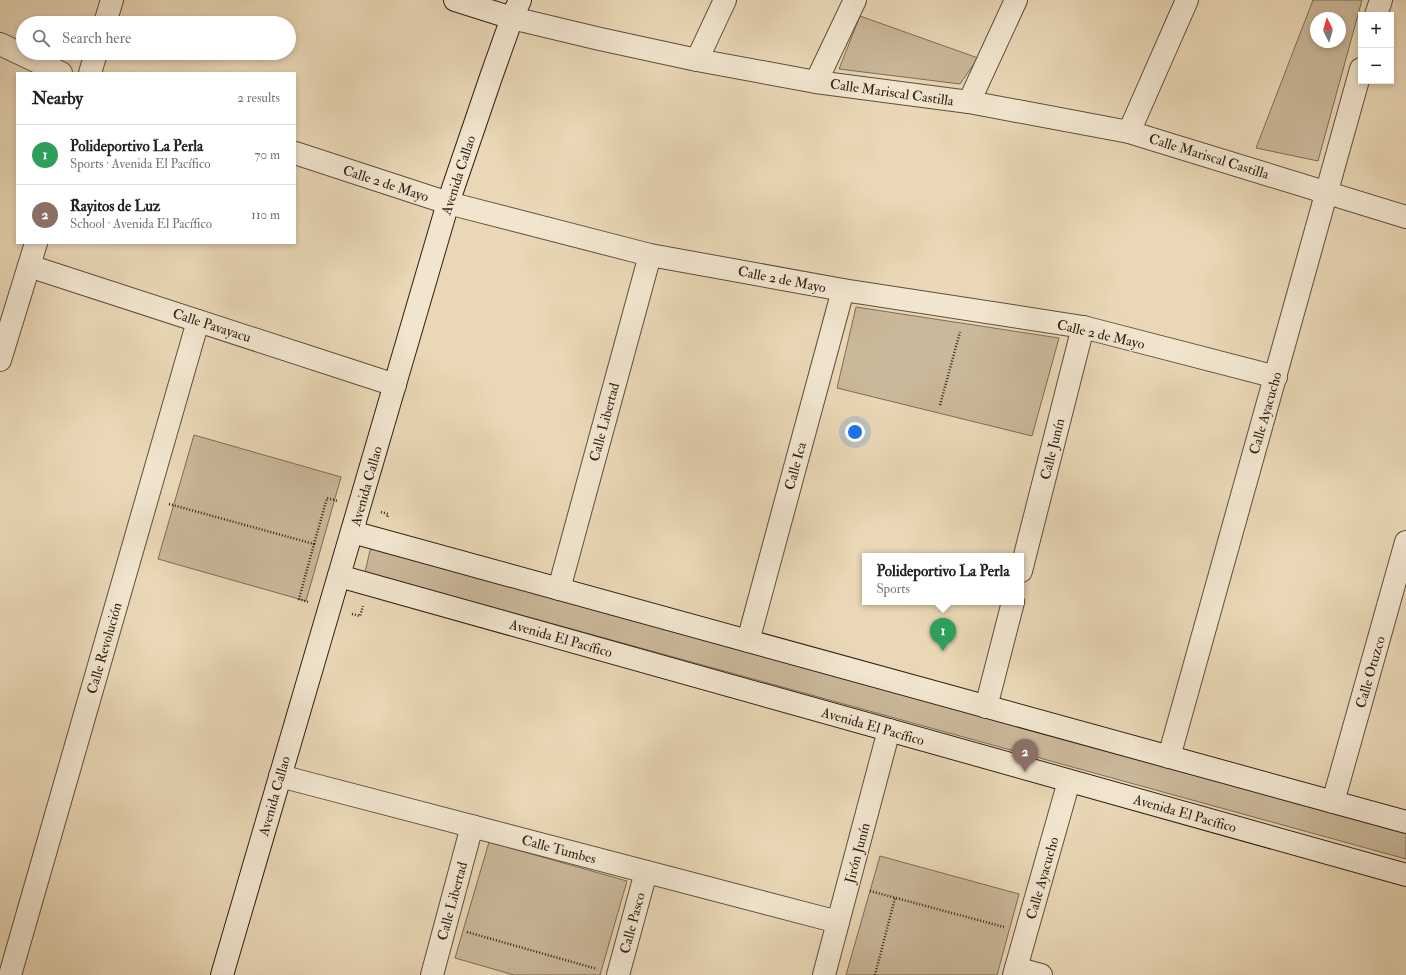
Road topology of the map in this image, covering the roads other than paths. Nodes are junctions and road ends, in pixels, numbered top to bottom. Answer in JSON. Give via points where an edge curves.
{"nodes":[{"id":1,"x":112,"y":0,"type":"edge"},
{"id":2,"x":455,"y":0,"type":"edge"},
{"id":3,"x":725,"y":0,"type":"edge"},
{"id":4,"x":855,"y":0,"type":"edge"},
{"id":5,"x":1016,"y":0,"type":"edge"},
{"id":6,"x":1187,"y":0,"type":"edge"},
{"id":7,"x":1381,"y":0,"type":"edge"},
{"id":8,"x":516,"y":9,"type":"edge"},
{"id":9,"x":1377,"y":12,"type":"edge"},
{"id":10,"x":107,"y":16,"type":"edge"},
{"id":11,"x":0,"y":44,"type":"edge"},
{"id":12,"x":16,"y":52,"type":"edge"},
{"id":13,"x":34,"y":60,"type":"edge"},
{"id":14,"x":94,"y":60,"type":"edge"},
{"id":15,"x":697,"y":60,"type":"junction"},
{"id":16,"x":59,"y":72,"type":"edge"},
{"id":17,"x":90,"y":72,"type":"edge"},
{"id":18,"x":1358,"y":80,"type":"edge"},
{"id":19,"x":816,"y":82,"type":"junction"},
{"id":20,"x":969,"y":102,"type":"junction"},
{"id":21,"x":1130,"y":132,"type":"junction"},
{"id":22,"x":296,"y":153,"type":"edge"},
{"id":23,"x":1326,"y":192,"type":"junction"},
{"id":24,"x":448,"y":203,"type":"junction"},
{"id":25,"x":1406,"y":217,"type":"edge"},
{"id":26,"x":36,"y":244,"type":"edge"},
{"id":27,"x":650,"y":255,"type":"junction"},
{"id":28,"x":29,"y":266,"type":"junction"},
{"id":29,"x":843,"y":290,"type":"junction"},
{"id":30,"x":198,"y":321,"type":"junction"},
{"id":31,"x":1083,"y":327,"type":"junction"},
{"id":32,"x":0,"y":360,"type":"edge"},
{"id":33,"x":1276,"y":377,"type":"junction"},
{"id":34,"x":395,"y":385,"type":"junction"},
{"id":35,"x":352,"y":532,"type":"junction"},
{"id":36,"x":1406,"y":542,"type":"edge"},
{"id":37,"x":1024,"y":559,"type":"edge"},
{"id":38,"x":339,"y":576,"type":"junction"},
{"id":39,"x":559,"y":589,"type":"junction"},
{"id":40,"x":1012,"y":605,"type":"edge"},
{"id":41,"x":748,"y":641,"type":"junction"},
{"id":42,"x":986,"y":707,"type":"junction"},
{"id":43,"x":889,"y":730,"type":"junction"},
{"id":44,"x":1169,"y":757,"type":"junction"},
{"id":45,"x":280,"y":776,"type":"junction"},
{"id":46,"x":1069,"y":781,"type":"junction"},
{"id":47,"x":1333,"y":802,"type":"junction"},
{"id":48,"x":1406,"y":822,"type":"edge"},
{"id":49,"x":472,"y":826,"type":"junction"},
{"id":50,"x":646,"y":872,"type":"junction"},
{"id":51,"x":1406,"y":875,"type":"edge"},
{"id":52,"x":838,"y":922,"type":"junction"},
{"id":53,"x":1015,"y":971,"type":"edge"},
{"id":54,"x":610,"y":973,"type":"edge"},
{"id":55,"x":10,"y":975,"type":"edge"},
{"id":56,"x":222,"y":975,"type":"edge"},
{"id":57,"x":432,"y":975,"type":"edge"},
{"id":58,"x":824,"y":975,"type":"edge"},
{"id":59,"x":1041,"y":975,"type":"edge"}],
"edges":[{"from":1,"to":10,"type":"street"},
{"from":2,"to":8,"type":"street","name":"Calle Mariscal Castilla"},
{"from":3,"to":15,"type":"street"},
{"from":4,"to":19,"type":"street"},
{"from":5,"to":20,"type":"street"},
{"from":6,"to":21,"type":"street"},
{"from":7,"to":9,"type":"street"},
{"from":8,"to":15,"type":"street","name":"Calle Mariscal Castilla","via":[[600,39]]},
{"from":8,"to":24,"type":"street","name":"Avenida Callao"},
{"from":11,"to":12,"type":"street"},
{"from":13,"to":16,"type":"street"},
{"from":14,"to":17,"type":"street"},
{"from":15,"to":19,"type":"street","name":"Calle Mariscal Castilla"},
{"from":18,"to":23,"type":"street","name":"Calle Ayacucho"},
{"from":19,"to":20,"type":"street","name":"Calle Mariscal Castilla"},
{"from":20,"to":21,"type":"street","name":"Calle Mariscal Castilla"},
{"from":21,"to":23,"type":"street","name":"Calle Mariscal Castilla"},
{"from":22,"to":24,"type":"street","name":"Calle 2 de Mayo"},
{"from":23,"to":25,"type":"street","name":"Calle Mariscal Castilla"},
{"from":23,"to":33,"type":"street","name":"Calle Ayacucho"},
{"from":24,"to":27,"type":"street","name":"Calle 2 de Mayo"},
{"from":24,"to":34,"type":"street","name":"Avenida Callao"},
{"from":26,"to":28,"type":"street"},
{"from":27,"to":29,"type":"street","name":"Calle 2 de Mayo"},
{"from":27,"to":39,"type":"street","name":"Calle Libertad"},
{"from":28,"to":30,"type":"street","name":"Calle Pavayacu"},
{"from":28,"to":32,"type":"street"},
{"from":29,"to":31,"type":"street","name":"Calle 2 de Mayo"},
{"from":29,"to":41,"type":"street","name":"Calle Ica"},
{"from":30,"to":34,"type":"street","name":"Calle Pavayacu"},
{"from":30,"to":55,"type":"street","name":"Calle Revolución"},
{"from":31,"to":33,"type":"street","name":"Calle 2 de Mayo"},
{"from":31,"to":37,"type":"street","name":"Calle Junín"},
{"from":33,"to":44,"type":"street","name":"Calle Ayacucho"},
{"from":34,"to":35,"type":"street","name":"Avenida Callao"},
{"from":35,"to":38,"type":"street","name":"Avenida Callao"},
{"from":35,"to":39,"type":"street"},
{"from":36,"to":47,"type":"street","name":"Calle Otuzco"},
{"from":38,"to":43,"type":"street","name":"Avenida El Pacífico"},
{"from":38,"to":45,"type":"street","name":"Avenida Callao"},
{"from":39,"to":41,"type":"street"},
{"from":40,"to":42,"type":"street"},
{"from":41,"to":42,"type":"street"},
{"from":42,"to":44,"type":"street"},
{"from":43,"to":46,"type":"street","name":"Avenida El Pacífico"},
{"from":43,"to":52,"type":"street","name":"Jirón Junín"},
{"from":44,"to":47,"type":"street"},
{"from":45,"to":49,"type":"street","name":"Calle Tumbes"},
{"from":45,"to":56,"type":"street","name":"Avenida Callao"},
{"from":46,"to":51,"type":"street","name":"Avenida El Pacífico"},
{"from":46,"to":53,"type":"street","name":"Calle Ayacucho"},
{"from":47,"to":48,"type":"street"},
{"from":49,"to":50,"type":"street","name":"Calle Tumbes"},
{"from":49,"to":57,"type":"street","name":"Calle Libertad"},
{"from":50,"to":52,"type":"street","name":"Calle Tumbes"},
{"from":50,"to":54,"type":"street","name":"Calle Pasco"},
{"from":52,"to":58,"type":"street","name":"Jirón Junín"},
{"from":53,"to":59,"type":"street"}]}
